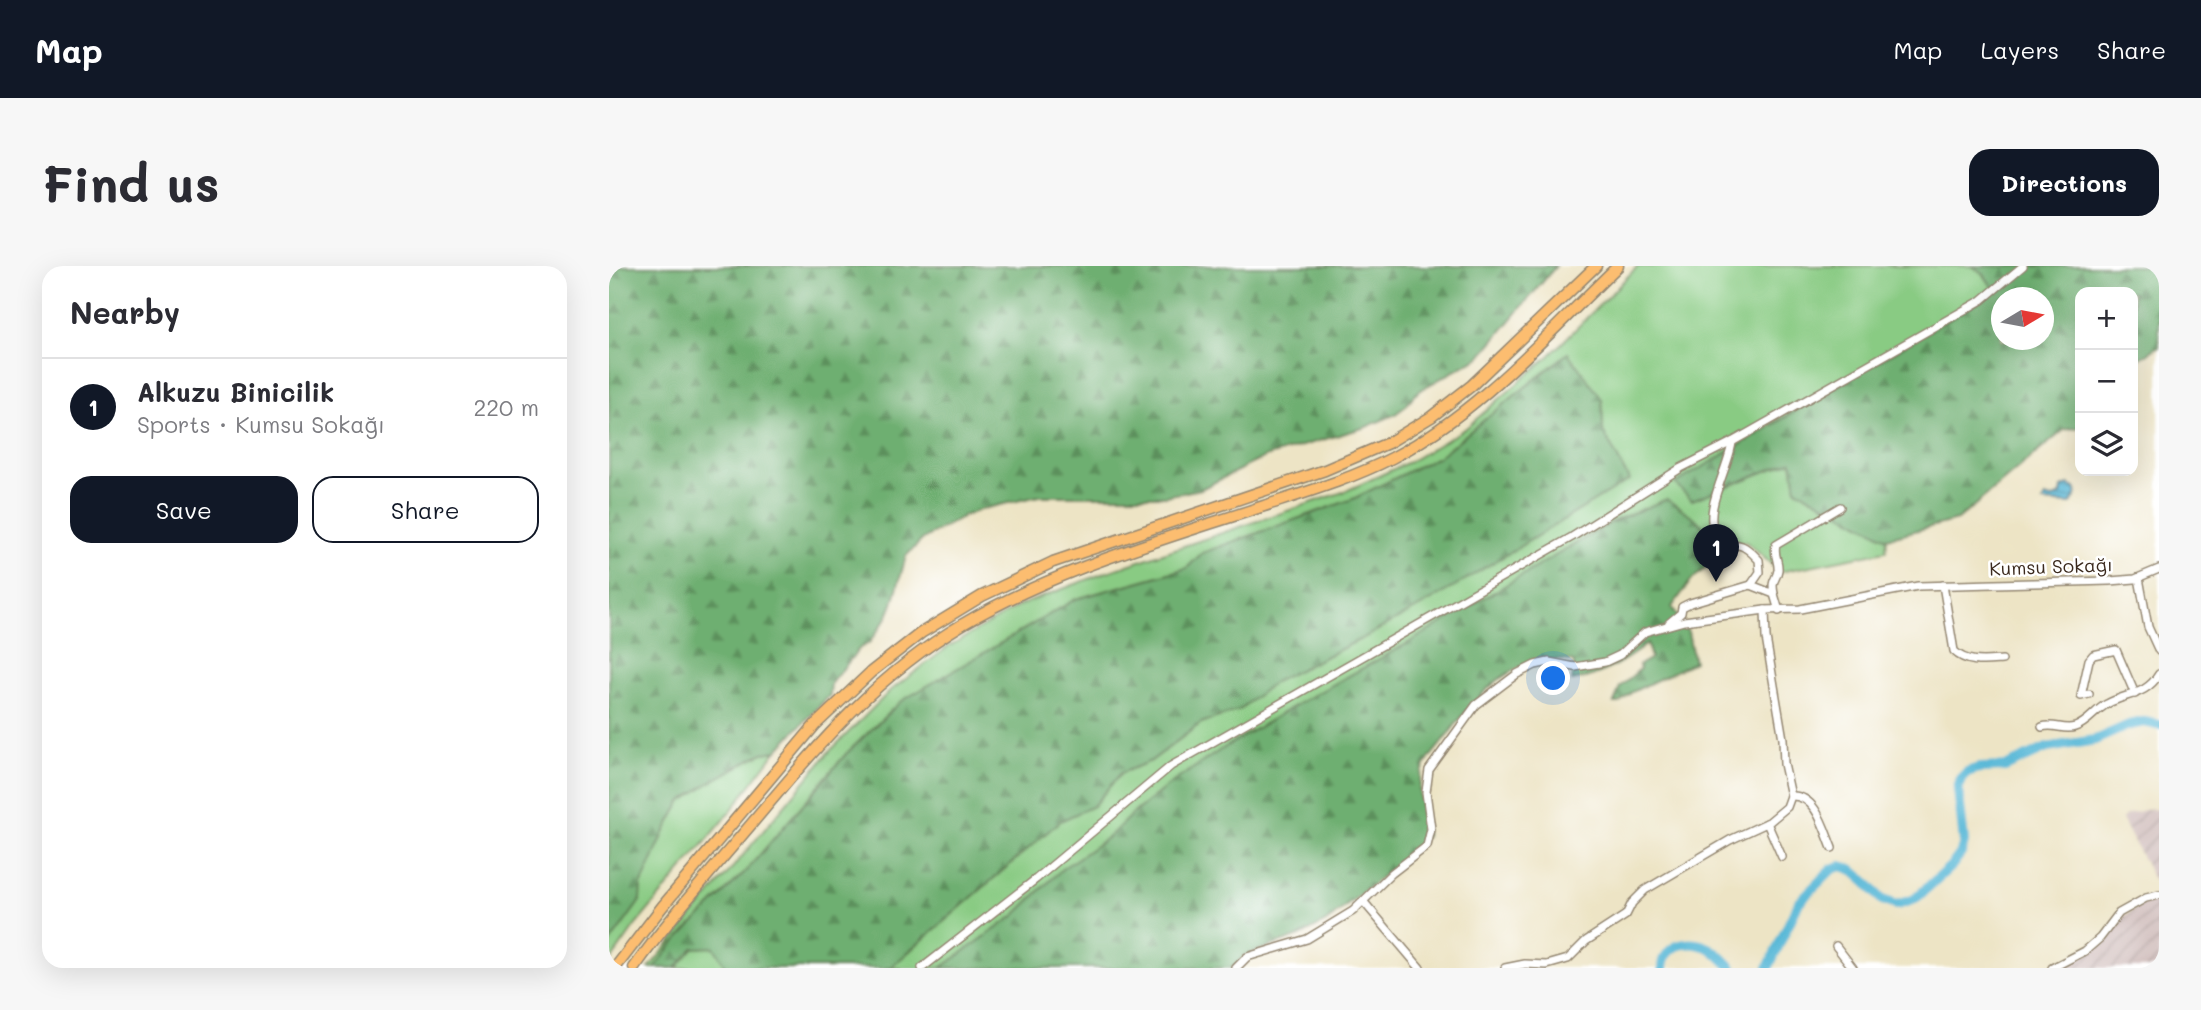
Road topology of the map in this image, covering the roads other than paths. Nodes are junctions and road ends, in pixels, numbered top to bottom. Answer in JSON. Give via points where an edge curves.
{"nodes":[{"id":1,"x":1596,"y":266,"type":"edge"},
{"id":2,"x":1618,"y":266,"type":"edge"},
{"id":3,"x":2023,"y":266,"type":"edge"},
{"id":4,"x":1732,"y":442,"type":"junction"},
{"id":5,"x":1840,"y":507,"type":"dead end"},
{"id":6,"x":2159,"y":569,"type":"edge"},
{"id":7,"x":2139,"y":578,"type":"junction"},
{"id":8,"x":1751,"y":585,"type":"junction"},
{"id":9,"x":1943,"y":586,"type":"junction"},
{"id":10,"x":1774,"y":594,"type":"junction"},
{"id":11,"x":1765,"y":610,"type":"junction"},
{"id":12,"x":1779,"y":611,"type":"junction"},
{"id":13,"x":1663,"y":627,"type":"junction"},
{"id":14,"x":2159,"y":651,"type":"edge"},
{"id":15,"x":2002,"y":660,"type":"dead end"},
{"id":16,"x":2159,"y":674,"type":"edge"},
{"id":17,"x":2089,"y":694,"type":"dead end"},
{"id":18,"x":2135,"y":694,"type":"junction"},
{"id":19,"x":2042,"y":727,"type":"dead end"},
{"id":20,"x":1791,"y":796,"type":"junction"},
{"id":21,"x":1767,"y":823,"type":"junction"},
{"id":22,"x":1832,"y":848,"type":"dead end"},
{"id":23,"x":1782,"y":857,"type":"dead end"},
{"id":24,"x":2159,"y":895,"type":"edge"},
{"id":25,"x":1363,"y":901,"type":"junction"},
{"id":26,"x":1836,"y":946,"type":"dead end"},
{"id":27,"x":615,"y":968,"type":"edge"},
{"id":28,"x":634,"y":968,"type":"edge"},
{"id":29,"x":922,"y":968,"type":"edge"},
{"id":30,"x":1236,"y":968,"type":"edge"},
{"id":31,"x":1420,"y":968,"type":"edge"},
{"id":32,"x":1505,"y":968,"type":"edge"},
{"id":33,"x":1853,"y":968,"type":"edge"},
{"id":34,"x":2052,"y":968,"type":"edge"}],
"edges":[{"from":1,"to":27,"type":"highway","via":[[1471,386],[1388,443],[1337,465],[1053,562],[982,596],[921,633],[871,671],[815,724]]},
{"from":2,"to":28,"type":"highway","via":[[1477,402],[1400,454],[1343,479],[1048,581],[936,641],[866,696],[823,739]]},
{"from":3,"to":4,"type":"street","via":[[1982,300]]},
{"from":4,"to":8,"type":"street","via":[[1711,520],[1717,536],[1748,549],[1759,560],[1760,572]]},
{"from":4,"to":29,"type":"street","via":[[1171,766]]},
{"from":5,"to":10,"type":"street","via":[[1776,545]]},
{"from":6,"to":7,"type":"street","name":"Kumsu Sokağı"},
{"from":7,"to":9,"type":"street","name":"Kumsu Sokağı"},
{"from":7,"to":14,"type":"street","via":[[2148,627]]},
{"from":8,"to":10,"type":"street"},
{"from":8,"to":13,"type":"street","via":[[1690,603]]},
{"from":9,"to":12,"type":"street","name":"Kumsu Sokağı","via":[[1918,586]]},
{"from":9,"to":15,"type":"street","via":[[1955,651],[1968,660]]},
{"from":10,"to":12,"type":"street"},
{"from":11,"to":12,"type":"street","name":"Kumsu Sokağı"},
{"from":11,"to":13,"type":"street","name":"Kumsu Sokağı"},
{"from":11,"to":20,"type":"street"},
{"from":13,"to":25,"type":"street","via":[[1645,632],[1605,662],[1574,667],[1549,662],[1535,665],[1476,705],[1429,770],[1426,792],[1431,829],[1427,846]]},
{"from":16,"to":18,"type":"street"},
{"from":17,"to":18,"type":"street","via":[[2081,696],[2089,660],[2116,650]]},
{"from":18,"to":19,"type":"street","via":[[2106,704],[2076,727]]},
{"from":20,"to":21,"type":"street","via":[[1787,807]]},
{"from":20,"to":22,"type":"street","via":[[1811,803]]},
{"from":21,"to":23,"type":"street"},
{"from":21,"to":32,"type":"street","via":[[1645,890],[1626,915],[1568,959]]},
{"from":24,"to":34,"type":"street","via":[[2119,913],[2085,951]]},
{"from":25,"to":30,"type":"street","via":[[1307,939],[1247,957]]},
{"from":25,"to":31,"type":"street"},
{"from":26,"to":33,"type":"street"}]}
